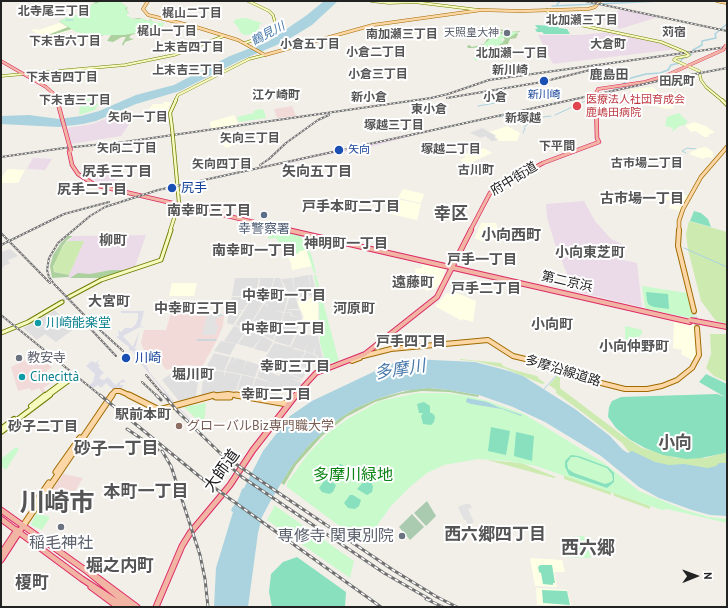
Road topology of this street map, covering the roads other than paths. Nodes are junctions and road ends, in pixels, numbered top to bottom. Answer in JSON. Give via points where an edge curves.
{"nodes":[{"id":1,"x":148,"y":1,"type":"edge"},
{"id":2,"x":248,"y":1,"type":"edge"},
{"id":3,"x":371,"y":1,"type":"edge"},
{"id":4,"x":600,"y":1,"type":"edge"},
{"id":5,"x":718,"y":1,"type":"edge"},
{"id":6,"x":727,"y":2,"type":"edge"},
{"id":7,"x":480,"y":10,"type":"junction"},
{"id":8,"x":547,"y":10,"type":"junction"},
{"id":9,"x":224,"y":36,"type":"junction"},
{"id":10,"x":245,"y":43,"type":"junction"},
{"id":11,"x":727,"y":45,"type":"edge"},
{"id":12,"x":265,"y":55,"type":"junction"},
{"id":13,"x":1,"y":61,"type":"edge"},
{"id":14,"x":688,"y":66,"type":"junction"},
{"id":15,"x":22,"y":74,"type":"junction"},
{"id":16,"x":1,"y":76,"type":"edge"},
{"id":17,"x":727,"y":105,"type":"edge"},
{"id":18,"x":727,"y":147,"type":"edge"},
{"id":19,"x":178,"y":204,"type":"junction"},
{"id":20,"x":452,"y":266,"type":"junction"},
{"id":21,"x":69,"y":298,"type":"tunnel mouth"},
{"id":22,"x":62,"y":302,"type":"tunnel mouth"},
{"id":23,"x":694,"y":311,"type":"tunnel mouth"},
{"id":24,"x":690,"y":321,"type":"junction"},
{"id":25,"x":727,"y":327,"type":"edge"},
{"id":26,"x":697,"y":328,"type":"tunnel mouth"},
{"id":27,"x":1,"y":332,"type":"edge"},
{"id":28,"x":392,"y":349,"type":"junction"},
{"id":29,"x":360,"y":357,"type":"junction"},
{"id":30,"x":349,"y":361,"type":"junction"},
{"id":31,"x":69,"y":379,"type":"dead end"},
{"id":32,"x":216,"y":396,"type":"junction"},
{"id":33,"x":285,"y":406,"type":"junction"},
{"id":34,"x":280,"y":415,"type":"junction"},
{"id":35,"x":1,"y":430,"type":"edge"},
{"id":36,"x":1,"y":510,"type":"edge"},
{"id":37,"x":1,"y":519,"type":"edge"},
{"id":38,"x":22,"y":526,"type":"junction"},
{"id":39,"x":18,"y":532,"type":"junction"},
{"id":40,"x":61,"y":553,"type":"junction"},
{"id":41,"x":1,"y":554,"type":"edge"},
{"id":42,"x":1,"y":560,"type":"edge"},
{"id":43,"x":56,"y":560,"type":"junction"},
{"id":44,"x":77,"y":564,"type":"junction"},
{"id":45,"x":70,"y":570,"type":"junction"},
{"id":46,"x":88,"y":572,"type":"junction"},
{"id":47,"x":82,"y":579,"type":"junction"},
{"id":48,"x":128,"y":606,"type":"edge"},
{"id":49,"x":118,"y":607,"type":"edge"},
{"id":50,"x":137,"y":607,"type":"edge"},
{"id":51,"x":156,"y":607,"type":"edge"}],
"edges":[{"from":1,"to":9,"type":"main road","via":[[142,10],[148,16]]},
{"from":2,"to":10,"type":"main road","via":[[269,11],[276,26],[270,34]]},
{"from":3,"to":7,"type":"main road","via":[[414,2]]},
{"from":4,"to":8,"type":"main road","via":[[587,9]]},
{"from":5,"to":6,"type":"main road"},
{"from":7,"to":8,"type":"main road"},
{"from":7,"to":12,"type":"main road","via":[[373,25]]},
{"from":8,"to":14,"type":"main road","bridge":true,"via":[[556,20],[660,42],[688,54],[674,59]]},
{"from":9,"to":10,"type":"main road"},
{"from":9,"to":15,"type":"main road","via":[[174,55],[128,64]]},
{"from":10,"to":12,"type":"main road"},
{"from":11,"to":14,"type":"highway","name":"府中街道","bridge":true,"via":[[723,50]]},
{"from":12,"to":19,"type":"main road","bridge":true,"via":[[248,59],[181,93],[176,98],[170,111],[170,120]]},
{"from":13,"to":15,"type":"highway","name":"第二京浜"},
{"from":14,"to":17,"type":"main road","via":[[699,71],[706,87]]},
{"from":14,"to":20,"type":"highway","name":"府中街道","via":[[645,82],[596,90],[596,138],[599,142],[543,163],[490,193]]},
{"from":15,"to":16,"type":"main road"},
{"from":15,"to":19,"type":"highway","name":"第二京浜","bridge":true,"via":[[52,93],[62,119],[72,164],[77,172],[95,185]]},
{"from":18,"to":23,"type":"main road","via":[[701,177],[679,221],[678,246]]},
{"from":19,"to":20,"type":"highway","name":"第二京浜"},
{"from":19,"to":20,"type":"highway","name":"第二京浜"},
{"from":19,"to":21,"type":"main road","via":[[161,260],[107,279]]},
{"from":20,"to":24,"type":"highway","name":"第二京浜"},
{"from":20,"to":24,"type":"highway","name":"第二京浜"},
{"from":20,"to":29,"type":"highway","name":"府中街道","via":[[438,298]]},
{"from":20,"to":30,"type":"highway","name":"府中街道","via":[[433,300]]},
{"from":22,"to":27,"type":"main road"},
{"from":24,"to":25,"type":"highway","name":"第二京浜","bridge":true},
{"from":26,"to":28,"type":"main road","name":"多摩沿線道路","via":[[698,355],[692,368],[677,380],[647,389],[628,389],[604,384],[513,356],[488,340]]},
{"from":28,"to":29,"type":"main road","name":"多摩沿線道路"},
{"from":28,"to":29,"type":"main road","name":"多摩沿線道路"},
{"from":29,"to":30,"type":"main road"},
{"from":30,"to":33,"type":"highway","name":"府中街道","via":[[311,375]]},
{"from":31,"to":35,"type":"main road"},
{"from":32,"to":33,"type":"main road"},
{"from":32,"to":33,"type":"main road","via":[[224,394]]},
{"from":32,"to":38,"type":"main road","via":[[159,410],[117,391],[103,406]]},
{"from":33,"to":34,"type":"highway","name":"大師道"},
{"from":33,"to":34,"type":"highway","name":"大師道"},
{"from":34,"to":51,"type":"highway","name":"大師道","via":[[230,485],[190,533]]},
{"from":36,"to":38,"type":"highway"},
{"from":37,"to":39,"type":"highway"},
{"from":38,"to":39,"type":"highway"},
{"from":38,"to":40,"type":"highway"},
{"from":39,"to":41,"type":"highway"},
{"from":39,"to":42,"type":"highway"},
{"from":39,"to":43,"type":"highway"},
{"from":40,"to":43,"type":"highway","via":[[56,554]]},
{"from":40,"to":44,"type":"highway"},
{"from":43,"to":45,"type":"highway"},
{"from":44,"to":45,"type":"highway"},
{"from":44,"to":46,"type":"highway"},
{"from":45,"to":47,"type":"highway"},
{"from":46,"to":48,"type":"highway"},
{"from":46,"to":50,"type":"highway"},
{"from":47,"to":48,"type":"highway"},
{"from":47,"to":49,"type":"highway"}]}
